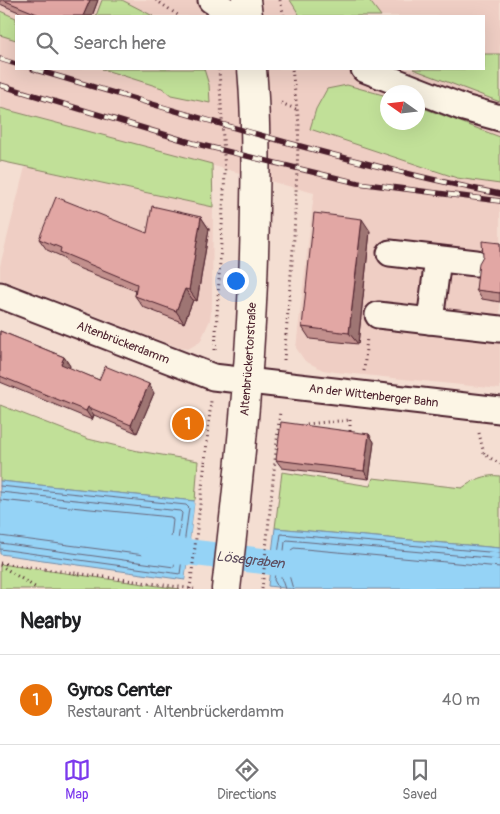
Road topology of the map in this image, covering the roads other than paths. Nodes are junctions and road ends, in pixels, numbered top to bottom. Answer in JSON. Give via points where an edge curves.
{"nodes":[{"id":1,"x":212,"y":0,"type":"edge"},
{"id":2,"x":246,"y":0,"type":"edge"},
{"id":3,"x":234,"y":15,"type":"edge"},
{"id":4,"x":248,"y":15,"type":"edge"},
{"id":5,"x":252,"y":70,"type":"edge"},
{"id":6,"x":367,"y":70,"type":"edge"},
{"id":7,"x":500,"y":118,"type":"edge"},
{"id":8,"x":390,"y":253,"type":"dead end"},
{"id":9,"x":438,"y":258,"type":"junction"},
{"id":10,"x":476,"y":263,"type":"dead end"},
{"id":11,"x":0,"y":295,"type":"edge"},
{"id":12,"x":378,"y":315,"type":"dead end"},
{"id":13,"x":430,"y":321,"type":"junction"},
{"id":14,"x":500,"y":329,"type":"edge"},
{"id":15,"x":248,"y":381,"type":"junction"},
{"id":16,"x":500,"y":410,"type":"edge"},
{"id":17,"x":226,"y":589,"type":"edge"}],
"edges":[{"from":1,"to":3,"type":"street"},
{"from":2,"to":4,"type":"main road"},
{"from":5,"to":15,"type":"main road","name":"Altenbrückertorstraße","via":[[256,116],[255,216]]},
{"from":6,"to":7,"type":"street","via":[[464,108]]},
{"from":8,"to":9,"type":"street"},
{"from":9,"to":10,"type":"street"},
{"from":9,"to":13,"type":"street"},
{"from":11,"to":15,"type":"street","name":"Altenbrückerdamm","via":[[213,377]]},
{"from":12,"to":13,"type":"street"},
{"from":13,"to":14,"type":"street"},
{"from":15,"to":16,"type":"street","name":"An der Wittenberger Bahn"},
{"from":15,"to":17,"type":"main road","name":"Altenbrückertorstraße"}]}
